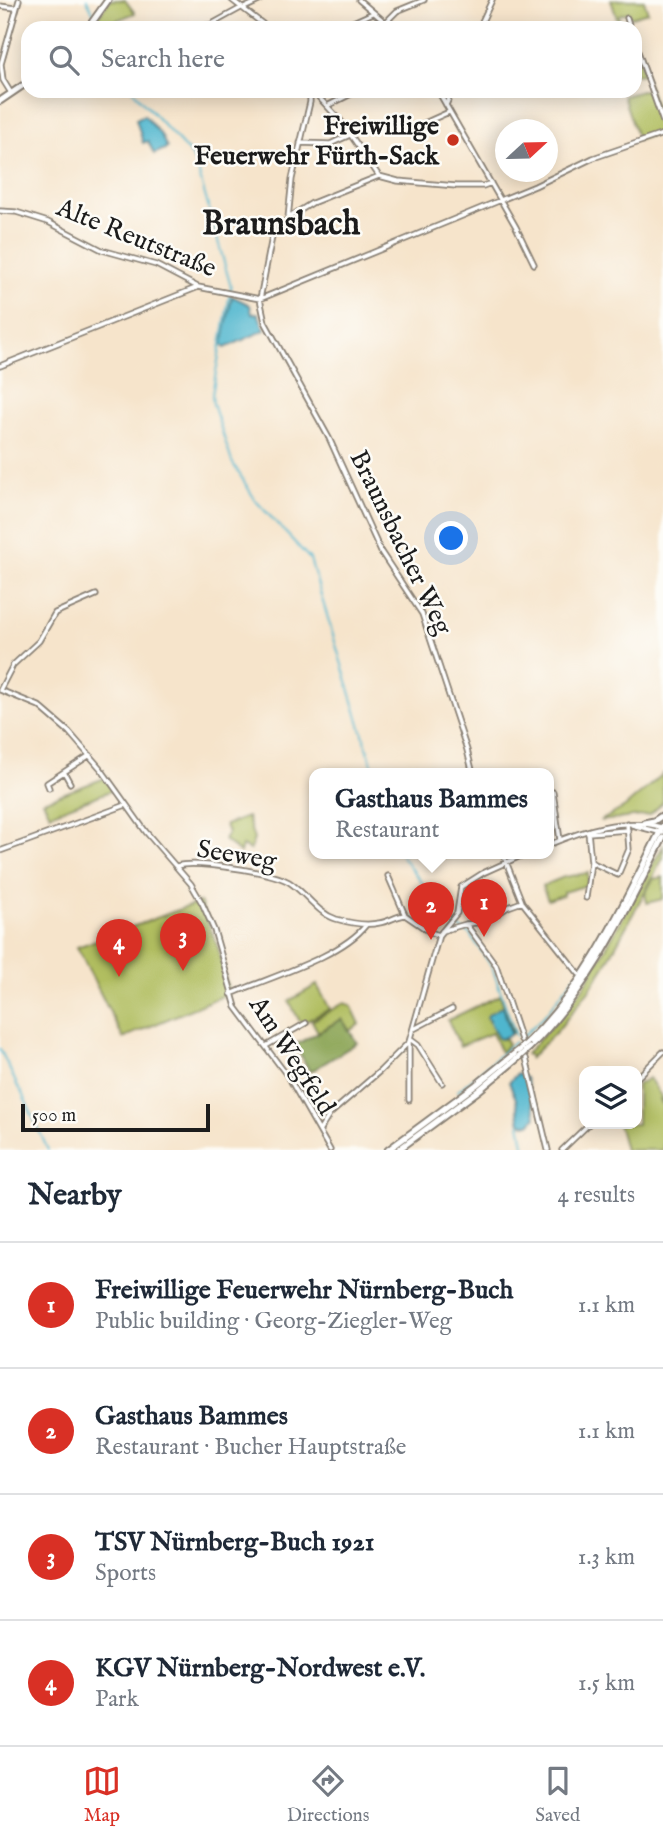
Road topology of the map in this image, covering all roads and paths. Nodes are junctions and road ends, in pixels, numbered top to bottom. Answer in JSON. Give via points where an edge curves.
{"nodes":[{"id":1,"x":19,"y":0,"type":"edge"},
{"id":2,"x":108,"y":0,"type":"edge"},
{"id":3,"x":232,"y":0,"type":"edge"},
{"id":4,"x":261,"y":0,"type":"edge"},
{"id":5,"x":359,"y":0,"type":"edge"},
{"id":6,"x":424,"y":0,"type":"edge"},
{"id":7,"x":492,"y":0,"type":"edge"},
{"id":8,"x":416,"y":1,"type":"edge"},
{"id":9,"x":0,"y":6,"type":"edge"},
{"id":10,"x":15,"y":8,"type":"junction"},
{"id":11,"x":242,"y":8,"type":"junction"},
{"id":12,"x":373,"y":13,"type":"junction"},
{"id":13,"x":627,"y":18,"type":"dead end"},
{"id":14,"x":93,"y":21,"type":"edge"},
{"id":15,"x":218,"y":21,"type":"edge"},
{"id":16,"x":259,"y":21,"type":"edge"},
{"id":17,"x":356,"y":21,"type":"edge"},
{"id":18,"x":383,"y":21,"type":"edge"},
{"id":19,"x":388,"y":21,"type":"edge"},
{"id":20,"x":482,"y":21,"type":"edge"},
{"id":21,"x":628,"y":21,"type":"edge"},
{"id":22,"x":642,"y":63,"type":"edge"},
{"id":23,"x":21,"y":87,"type":"edge"},
{"id":24,"x":11,"y":93,"type":"junction"},
{"id":25,"x":311,"y":98,"type":"edge"},
{"id":26,"x":320,"y":98,"type":"edge"},
{"id":27,"x":344,"y":98,"type":"edge"},
{"id":28,"x":442,"y":98,"type":"edge"},
{"id":29,"x":449,"y":98,"type":"edge"},
{"id":30,"x":0,"y":101,"type":"edge"},
{"id":31,"x":446,"y":105,"type":"junction"},
{"id":32,"x":329,"y":106,"type":"junction"},
{"id":33,"x":449,"y":112,"type":"junction"},
{"id":34,"x":663,"y":122,"type":"edge"},
{"id":35,"x":410,"y":130,"type":"dead end"},
{"id":36,"x":663,"y":134,"type":"edge"},
{"id":37,"x":351,"y":135,"type":"junction"},
{"id":38,"x":300,"y":143,"type":"junction"},
{"id":39,"x":379,"y":176,"type":"junction"},
{"id":40,"x":491,"y":183,"type":"junction"},
{"id":41,"x":501,"y":200,"type":"junction"},
{"id":42,"x":0,"y":211,"type":"edge"},
{"id":43,"x":288,"y":218,"type":"junction"},
{"id":44,"x":534,"y":264,"type":"dead end"},
{"id":45,"x":198,"y":287,"type":"junction"},
{"id":46,"x":260,"y":299,"type":"junction"},
{"id":47,"x":0,"y":366,"type":"edge"},
{"id":48,"x":96,"y":595,"type":"dead end"},
{"id":49,"x":0,"y":690,"type":"edge"},
{"id":50,"x":90,"y":755,"type":"junction"},
{"id":51,"x":471,"y":768,"type":"edge"},
{"id":52,"x":64,"y":772,"type":"junction"},
{"id":53,"x":70,"y":782,"type":"dead end"},
{"id":54,"x":49,"y":788,"type":"dead end"},
{"id":55,"x":554,"y":792,"type":"dead end"},
{"id":56,"x":126,"y":805,"type":"junction"},
{"id":57,"x":663,"y":815,"type":"edge"},
{"id":58,"x":627,"y":823,"type":"junction"},
{"id":59,"x":644,"y":823,"type":"junction"},
{"id":60,"x":628,"y":830,"type":"junction"},
{"id":61,"x":663,"y":831,"type":"edge"},
{"id":62,"x":588,"y":832,"type":"junction"},
{"id":63,"x":560,"y":840,"type":"junction"},
{"id":64,"x":554,"y":842,"type":"edge"},
{"id":65,"x":663,"y":845,"type":"edge"},
{"id":66,"x":657,"y":849,"type":"junction"},
{"id":67,"x":0,"y":851,"type":"edge"},
{"id":68,"x":505,"y":859,"type":"edge"},
{"id":69,"x":513,"y":859,"type":"edge"},
{"id":70,"x":506,"y":862,"type":"junction"},
{"id":71,"x":591,"y":862,"type":"junction"},
{"id":72,"x":177,"y":866,"type":"junction"},
{"id":73,"x":388,"y":876,"type":"dead end"},
{"id":74,"x":586,"y":898,"type":"dead end"},
{"id":75,"x":522,"y":902,"type":"junction"},
{"id":76,"x":405,"y":915,"type":"junction"},
{"id":77,"x":466,"y":924,"type":"junction"},
{"id":78,"x":366,"y":925,"type":"junction"},
{"id":79,"x":440,"y":932,"type":"junction"},
{"id":80,"x":579,"y":974,"type":"dead end"},
{"id":81,"x":231,"y":994,"type":"junction"},
{"id":82,"x":452,"y":1009,"type":"dead end"},
{"id":83,"x":306,"y":1023,"type":"dead end"},
{"id":84,"x":414,"y":1029,"type":"junction"},
{"id":85,"x":521,"y":1040,"type":"dead end"},
{"id":86,"x":410,"y":1041,"type":"junction"},
{"id":87,"x":265,"y":1045,"type":"junction"},
{"id":88,"x":528,"y":1045,"type":"junction"},
{"id":89,"x":663,"y":1052,"type":"edge"},
{"id":90,"x":521,"y":1055,"type":"junction"},
{"id":91,"x":642,"y":1073,"type":"edge"},
{"id":92,"x":442,"y":1083,"type":"dead end"},
{"id":93,"x":409,"y":1100,"type":"dead end"},
{"id":94,"x":584,"y":1129,"type":"edge"},
{"id":95,"x":320,"y":1130,"type":"junction"},
{"id":96,"x":330,"y":1150,"type":"edge"},
{"id":97,"x":388,"y":1150,"type":"edge"},
{"id":98,"x":398,"y":1150,"type":"edge"},
{"id":99,"x":548,"y":1150,"type":"edge"},
{"id":100,"x":562,"y":1150,"type":"edge"}],
"edges":[{"from":1,"to":10,"type":"street"},
{"from":2,"to":14,"type":"main road"},
{"from":3,"to":11,"type":"street"},
{"from":4,"to":11,"type":"street"},
{"from":5,"to":12,"type":"street"},
{"from":6,"to":8,"type":"street"},
{"from":7,"to":20,"type":"street"},
{"from":8,"to":19,"type":"street"},
{"from":9,"to":10,"type":"street"},
{"from":10,"to":24,"type":"street","via":[[1,64]]},
{"from":11,"to":15,"type":"street"},
{"from":11,"to":16,"type":"street"},
{"from":12,"to":17,"type":"street"},
{"from":12,"to":18,"type":"street"},
{"from":13,"to":21,"type":"street"},
{"from":22,"to":34,"type":"street"},
{"from":23,"to":24,"type":"main road"},
{"from":24,"to":30,"type":"main road"},
{"from":25,"to":38,"type":"street"},
{"from":26,"to":32,"type":"street"},
{"from":27,"to":32,"type":"street"},
{"from":28,"to":31,"type":"street"},
{"from":29,"to":31,"type":"street"},
{"from":31,"to":33,"type":"street"},
{"from":32,"to":37,"type":"street"},
{"from":33,"to":35,"type":"street"},
{"from":33,"to":40,"type":"street"},
{"from":36,"to":41,"type":"street","via":[[593,158]]},
{"from":37,"to":38,"type":"street","via":[[330,144]]},
{"from":37,"to":39,"type":"street"},
{"from":38,"to":43,"type":"street"},
{"from":39,"to":40,"type":"street","via":[[456,186]]},
{"from":39,"to":43,"type":"street","via":[[312,202]]},
{"from":40,"to":41,"type":"street"},
{"from":41,"to":44,"type":"street"},
{"from":41,"to":46,"type":"street"},
{"from":42,"to":45,"type":"street","name":"Alte Reutstraße","via":[[48,222],[102,250],[156,265]]},
{"from":43,"to":46,"type":"street","via":[[272,237]]},
{"from":45,"to":46,"type":"street","name":"Alte Reutstraße"},
{"from":45,"to":47,"type":"street"},
{"from":46,"to":51,"type":"street","name":"Braunsbacher Weg","via":[[265,322],[329,438],[381,552],[422,614]]},
{"from":48,"to":49,"type":"street","via":[[55,613]]},
{"from":49,"to":50,"type":"street","name":"Am Wegfeld","via":[[46,710]]},
{"from":50,"to":52,"type":"street"},
{"from":50,"to":56,"type":"street","name":"Am Wegfeld"},
{"from":52,"to":53,"type":"street"},
{"from":52,"to":54,"type":"street","via":[[47,783]]},
{"from":55,"to":63,"type":"street"},
{"from":56,"to":67,"type":"street"},
{"from":56,"to":72,"type":"street","name":"Am Wegfeld"},
{"from":57,"to":59,"type":"main road"},
{"from":58,"to":59,"type":"street"},
{"from":58,"to":60,"type":"street"},
{"from":58,"to":61,"type":"street"},
{"from":58,"to":62,"type":"street"},
{"from":59,"to":61,"type":"street"},
{"from":60,"to":62,"type":"street"},
{"from":60,"to":71,"type":"street","via":[[629,849],[618,875]]},
{"from":61,"to":66,"type":"main road"},
{"from":61,"to":88,"type":"main road","via":[[589,968]]},
{"from":62,"to":63,"type":"street"},
{"from":62,"to":71,"type":"street"},
{"from":63,"to":64,"type":"street"},
{"from":65,"to":66,"type":"street"},
{"from":66,"to":88,"type":"main road","via":[[589,977],[560,1015]]},
{"from":68,"to":70,"type":"street"},
{"from":69,"to":70,"type":"street"},
{"from":70,"to":75,"type":"street"},
{"from":70,"to":79,"type":"street","via":[[464,885],[458,910]]},
{"from":71,"to":74,"type":"street"},
{"from":72,"to":78,"type":"street","name":"Seeweg","via":[[276,876],[331,917]]},
{"from":72,"to":81,"type":"street","name":"Am Wegfeld","via":[[212,924]]},
{"from":73,"to":76,"type":"street"},
{"from":75,"to":77,"type":"street","via":[[485,922]]},
{"from":75,"to":80,"type":"street"},
{"from":76,"to":78,"type":"street","name":"Seeweg"},
{"from":76,"to":79,"type":"street","via":[[430,932]]},
{"from":77,"to":79,"type":"street"},
{"from":77,"to":85,"type":"street","via":[[496,965]]},
{"from":78,"to":81,"type":"street","via":[[336,949]]},
{"from":79,"to":84,"type":"street"},
{"from":81,"to":87,"type":"street","name":"Am Wegfeld"},
{"from":82,"to":84,"type":"street"},
{"from":83,"to":87,"type":"street"},
{"from":84,"to":86,"type":"street"},
{"from":86,"to":92,"type":"street","via":[[418,1045]]},
{"from":86,"to":93,"type":"street"},
{"from":86,"to":95,"type":"street","via":[[330,1114]]},
{"from":87,"to":95,"type":"street","name":"Am Wegfeld"},
{"from":88,"to":90,"type":"main road","bridge":true},
{"from":89,"to":91,"type":"street"},
{"from":90,"to":97,"type":"main road"},
{"from":90,"to":98,"type":"main road"},
{"from":90,"to":99,"type":"street"},
{"from":94,"to":100,"type":"street"},
{"from":95,"to":96,"type":"street","name":"Am Wegfeld"}]}
